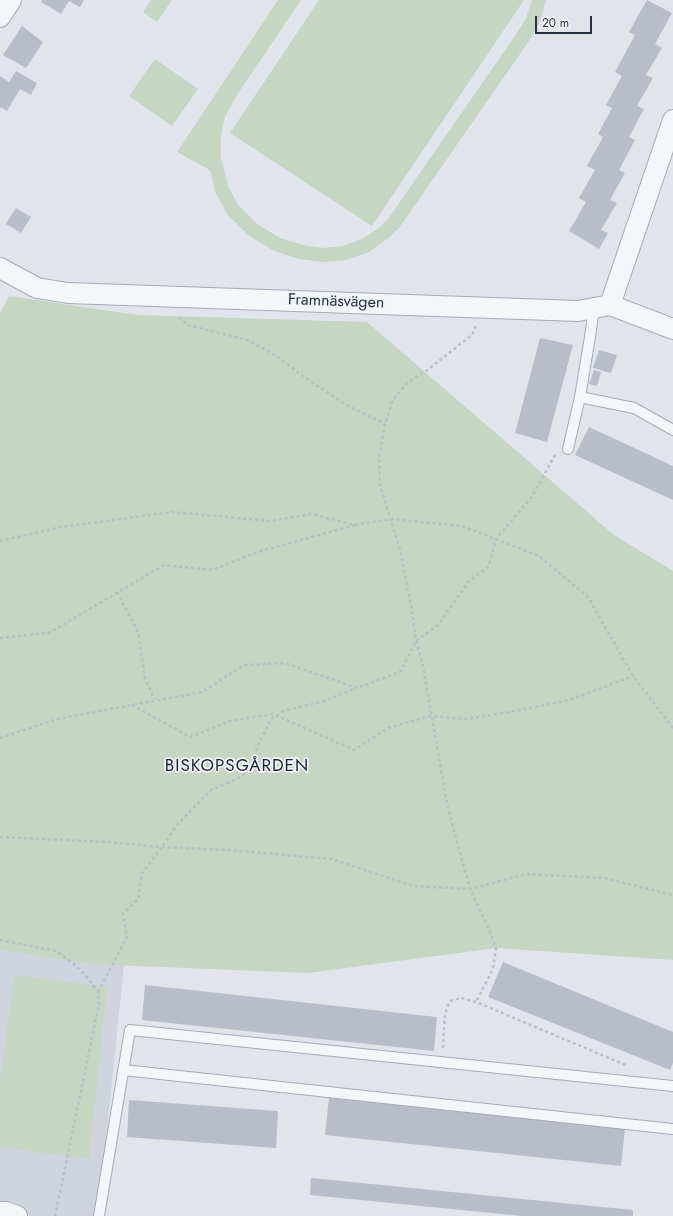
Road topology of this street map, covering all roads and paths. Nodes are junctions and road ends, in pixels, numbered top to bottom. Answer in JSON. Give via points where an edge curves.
{"nodes":[{"id":1,"x":11,"y":0,"type":"edge"},
{"id":2,"x":0,"y":17,"type":"edge"},
{"id":3,"x":673,"y":120,"type":"edge"},
{"id":4,"x":0,"y":268,"type":"edge"},
{"id":5,"x":157,"y":296,"type":"junction"},
{"id":6,"x":602,"y":306,"type":"junction"},
{"id":7,"x":484,"y":307,"type":"junction"},
{"id":8,"x":673,"y":329,"type":"edge"},
{"id":9,"x":580,"y":397,"type":"junction"},
{"id":10,"x":385,"y":424,"type":"junction"},
{"id":11,"x":673,"y":430,"type":"edge"},
{"id":12,"x":568,"y":449,"type":"joint"},
{"id":13,"x":391,"y":519,"type":"junction"},
{"id":14,"x":355,"y":525,"type":"junction"},
{"id":15,"x":496,"y":539,"type":"junction"},
{"id":16,"x":0,"y":541,"type":"edge"},
{"id":17,"x":117,"y":592,"type":"junction"},
{"id":18,"x":0,"y":638,"type":"edge"},
{"id":19,"x":416,"y":641,"type":"junction"},
{"id":20,"x":633,"y":676,"type":"junction"},
{"id":21,"x":357,"y":688,"type":"junction"},
{"id":22,"x":155,"y":700,"type":"junction"},
{"id":23,"x":131,"y":705,"type":"junction"},
{"id":24,"x":277,"y":716,"type":"junction"},
{"id":25,"x":431,"y":716,"type":"junction"},
{"id":26,"x":673,"y":728,"type":"edge"},
{"id":27,"x":0,"y":738,"type":"edge"},
{"id":28,"x":0,"y":837,"type":"edge"},
{"id":29,"x":162,"y":847,"type":"junction"},
{"id":30,"x":470,"y":889,"type":"junction"},
{"id":31,"x":673,"y":895,"type":"edge"},
{"id":32,"x":0,"y":940,"type":"edge"},
{"id":33,"x":98,"y":992,"type":"junction"},
{"id":34,"x":476,"y":1002,"type":"junction"},
{"id":35,"x":442,"y":1062,"type":"junction"},
{"id":36,"x":629,"y":1066,"type":"dead end"},
{"id":37,"x":123,"y":1070,"type":"junction"},
{"id":38,"x":673,"y":1086,"type":"edge"},
{"id":39,"x":673,"y":1129,"type":"edge"},
{"id":40,"x":0,"y":1212,"type":"edge"},
{"id":41,"x":16,"y":1216,"type":"edge"},
{"id":42,"x":55,"y":1216,"type":"edge"},
{"id":43,"x":99,"y":1216,"type":"edge"}],
"edges":[{"from":1,"to":2,"type":"street"},
{"from":3,"to":6,"type":"street"},
{"from":4,"to":5,"type":"street","name":"Framnäsvägen","via":[[37,288],[68,293]]},
{"from":5,"to":7,"type":"street","name":"Framnäsvägen"},
{"from":5,"to":10,"type":"path","via":[[187,325],[246,340],[275,355],[348,406]]},
{"from":6,"to":7,"type":"street","name":"Framnäsvägen","via":[[578,310]]},
{"from":6,"to":8,"type":"street","name":"Framnäsvägen"},
{"from":6,"to":9,"type":"lane","via":[[590,337]]},
{"from":7,"to":10,"type":"path","via":[[472,336],[406,384],[393,400]]},
{"from":9,"to":11,"type":"lane","via":[[634,408]]},
{"from":9,"to":12,"type":"lane"},
{"from":10,"to":13,"type":"path","via":[[379,457],[380,485]]},
{"from":12,"to":15,"type":"path","via":[[554,455],[531,498]]},
{"from":13,"to":14,"type":"path"},
{"from":13,"to":15,"type":"path","via":[[462,526]]},
{"from":13,"to":19,"type":"path","via":[[400,550]]},
{"from":14,"to":16,"type":"path","via":[[311,514],[271,521],[172,512],[61,527]]},
{"from":14,"to":17,"type":"path","via":[[258,552],[212,570],[164,565]]},
{"from":15,"to":19,"type":"path","via":[[489,566],[469,581],[438,625]]},
{"from":15,"to":20,"type":"path","via":[[539,556],[588,597]]},
{"from":17,"to":18,"type":"path","via":[[49,633]]},
{"from":17,"to":22,"type":"path","via":[[138,632],[145,678]]},
{"from":19,"to":21,"type":"path","via":[[400,672]]},
{"from":19,"to":25,"type":"path"},
{"from":20,"to":25,"type":"path","via":[[569,700],[521,710],[468,719]]},
{"from":20,"to":26,"type":"path"},
{"from":21,"to":22,"type":"path","via":[[285,663],[244,665],[202,692]]},
{"from":21,"to":24,"type":"path","via":[[324,701],[284,711]]},
{"from":22,"to":23,"type":"path"},
{"from":23,"to":24,"type":"path","via":[[190,737],[230,721],[272,714]]},
{"from":23,"to":27,"type":"path","via":[[57,718]]},
{"from":24,"to":25,"type":"path","via":[[354,750],[388,728]]},
{"from":24,"to":29,"type":"path","via":[[271,719],[257,747],[252,769],[235,780],[211,790],[176,826]]},
{"from":25,"to":30,"type":"path","via":[[448,809]]},
{"from":28,"to":29,"type":"path"},
{"from":29,"to":30,"type":"path","via":[[332,859],[413,886]]},
{"from":29,"to":33,"type":"path","via":[[142,873],[138,899],[124,914],[127,937]]},
{"from":30,"to":31,"type":"path","via":[[526,874],[604,878]]},
{"from":30,"to":34,"type":"path","via":[[496,948],[493,969]]},
{"from":32,"to":33,"type":"path","via":[[56,951],[74,964]]},
{"from":33,"to":42,"type":"path","via":[[99,1004]]},
{"from":34,"to":35,"type":"path","via":[[461,998],[450,1002],[445,1014]]},
{"from":34,"to":36,"type":"path"},
{"from":35,"to":37,"type":"lane","via":[[130,1030]]},
{"from":35,"to":38,"type":"lane"},
{"from":37,"to":39,"type":"lane"},
{"from":37,"to":43,"type":"lane"},
{"from":40,"to":41,"type":"street"}]}
